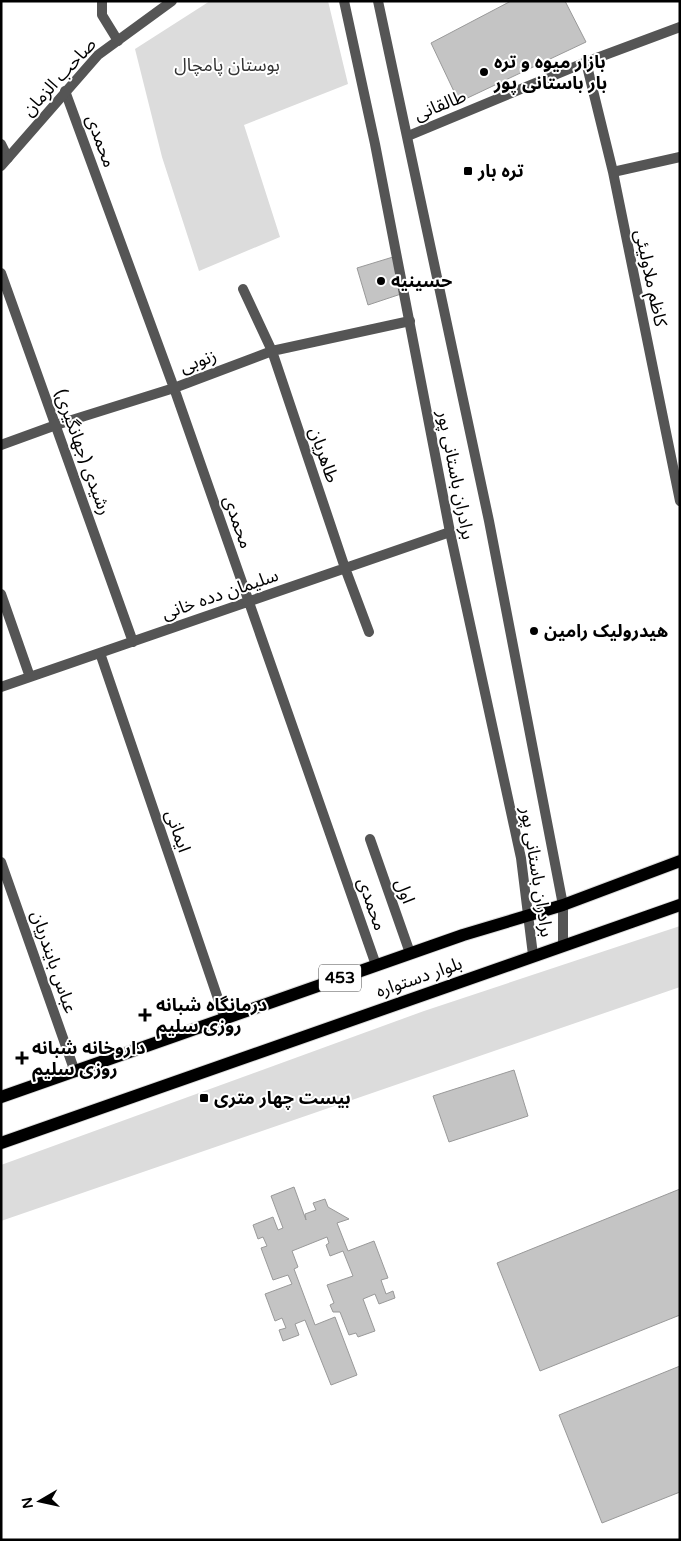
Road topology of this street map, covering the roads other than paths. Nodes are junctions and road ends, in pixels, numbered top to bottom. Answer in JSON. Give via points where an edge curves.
{"nodes":[{"id":1,"x":102,"y":1,"type":"edge"},
{"id":2,"x":172,"y":1,"type":"edge"},
{"id":3,"x":344,"y":1,"type":"edge"},
{"id":4,"x":378,"y":1,"type":"edge"},
{"id":5,"x":680,"y":27,"type":"edge"},
{"id":6,"x":118,"y":41,"type":"junction"},
{"id":7,"x":586,"y":62,"type":"junction"},
{"id":8,"x":65,"y":91,"type":"junction"},
{"id":9,"x":408,"y":136,"type":"junction"},
{"id":10,"x":1,"y":144,"type":"edge"},
{"id":11,"x":680,"y":158,"type":"edge"},
{"id":12,"x":5,"y":162,"type":"edge"},
{"id":13,"x":613,"y":172,"type":"junction"},
{"id":14,"x":1,"y":273,"type":"edge"},
{"id":15,"x":243,"y":289,"type":"dead end"},
{"id":16,"x":410,"y":321,"type":"junction"},
{"id":17,"x":272,"y":352,"type":"junction"},
{"id":18,"x":174,"y":388,"type":"junction"},
{"id":19,"x":56,"y":424,"type":"junction"},
{"id":20,"x":1,"y":445,"type":"edge"},
{"id":21,"x":680,"y":501,"type":"edge"},
{"id":22,"x":450,"y":532,"type":"junction"},
{"id":23,"x":345,"y":568,"type":"junction"},
{"id":24,"x":1,"y":594,"type":"edge"},
{"id":25,"x":249,"y":601,"type":"junction"},
{"id":26,"x":369,"y":632,"type":"dead end"},
{"id":27,"x":134,"y":642,"type":"junction"},
{"id":28,"x":100,"y":653,"type":"junction"},
{"id":29,"x":30,"y":677,"type":"junction"},
{"id":30,"x":1,"y":688,"type":"edge"},
{"id":31,"x":370,"y":840,"type":"dead end"},
{"id":32,"x":680,"y":861,"type":"edge"},
{"id":33,"x":1,"y":862,"type":"edge"},
{"id":34,"x":680,"y":904,"type":"edge"},
{"id":35,"x":563,"y":905,"type":"junction"},
{"id":36,"x":528,"y":916,"type":"junction"},
{"id":37,"x":563,"y":945,"type":"junction"},
{"id":38,"x":410,"y":953,"type":"junction"},
{"id":39,"x":533,"y":955,"type":"junction"},
{"id":40,"x":376,"y":965,"type":"junction"},
{"id":41,"x":225,"y":1019,"type":"junction"},
{"id":42,"x":75,"y":1072,"type":"junction"},
{"id":43,"x":1,"y":1097,"type":"edge"},
{"id":44,"x":1,"y":1143,"type":"edge"}],
"edges":[{"from":1,"to":6,"type":"street","via":[[102,15]]},
{"from":2,"to":6,"type":"street","name":"صاحب الزمان"},
{"from":3,"to":16,"type":"street","name":"برادران باستانی پور"},
{"from":4,"to":9,"type":"street","name":"برادران باستانی پور"},
{"from":5,"to":7,"type":"street","name":"طالقانی"},
{"from":6,"to":8,"type":"street","name":"صاحب الزمان","via":[[98,55]]},
{"from":7,"to":9,"type":"street","name":"طالقانی"},
{"from":7,"to":13,"type":"street","name":"کاظم ملاولیئی"},
{"from":8,"to":12,"type":"street","name":"صاحب الزمان"},
{"from":8,"to":18,"type":"street","name":"محمدی"},
{"from":9,"to":35,"type":"street","name":"برادران باستانی پور","via":[[489,521]]},
{"from":10,"to":12,"type":"street"},
{"from":11,"to":13,"type":"street"},
{"from":13,"to":21,"type":"street","name":"کاظم ملاولیئی"},
{"from":14,"to":19,"type":"street","name":"رشیدی (جهانگیری)"},
{"from":15,"to":17,"type":"street","name":"طاهریان"},
{"from":16,"to":17,"type":"street","name":"زنوبی"},
{"from":16,"to":22,"type":"street","name":"برادران باستانی پور"},
{"from":17,"to":18,"type":"street","name":"زنوبی"},
{"from":17,"to":23,"type":"street","name":"طاهریان"},
{"from":18,"to":19,"type":"street","name":"زنوبی"},
{"from":18,"to":25,"type":"street","name":"محمدی"},
{"from":19,"to":20,"type":"street","name":"زنوبی"},
{"from":19,"to":27,"type":"street","name":"رشیدی (جهانگیری)"},
{"from":22,"to":23,"type":"street","name":"سلیمان دده خانی"},
{"from":22,"to":36,"type":"street","name":"برادران باستانی پور","via":[[521,858]]},
{"from":23,"to":25,"type":"street","name":"سلیمان دده خانی"},
{"from":23,"to":26,"type":"street"},
{"from":24,"to":29,"type":"street"},
{"from":25,"to":27,"type":"street","name":"سلیمان دده خانی"},
{"from":25,"to":40,"type":"street","name":"محمدی"},
{"from":27,"to":28,"type":"street","name":"سلیمان دده خانی"},
{"from":28,"to":29,"type":"street","name":"سلیمان دده خانی"},
{"from":28,"to":41,"type":"street","name":"ایمانی"},
{"from":29,"to":30,"type":"street","name":"سلیمان دده خانی"},
{"from":31,"to":38,"type":"street","name":"اول"},
{"from":32,"to":35,"type":"main road","name":"بلوار دستواره","number":"453"},
{"from":33,"to":42,"type":"street","name":"عباس بایندریان"},
{"from":34,"to":37,"type":"main road","name":"بلوار دستواره","number":"453"},
{"from":35,"to":36,"type":"main road","name":"بلوار دستواره","number":"453"},
{"from":35,"to":37,"type":"street","name":"برادران باستانی پور"},
{"from":36,"to":38,"type":"main road","name":"بلوار دستواره","number":"453"},
{"from":36,"to":39,"type":"street","name":"برادران باستانی پور"},
{"from":37,"to":39,"type":"main road","name":"بلوار دستواره","number":"453"},
{"from":38,"to":40,"type":"main road","name":"بلوار دستواره","number":"453"},
{"from":39,"to":44,"type":"main road","name":"بلوار دستواره","number":"453"},
{"from":40,"to":41,"type":"main road","name":"بلوار دستواره","number":"453"},
{"from":41,"to":42,"type":"main road","name":"بلوار دستواره","number":"453"},
{"from":42,"to":43,"type":"main road","name":"بلوار دستواره","number":"453"}]}
